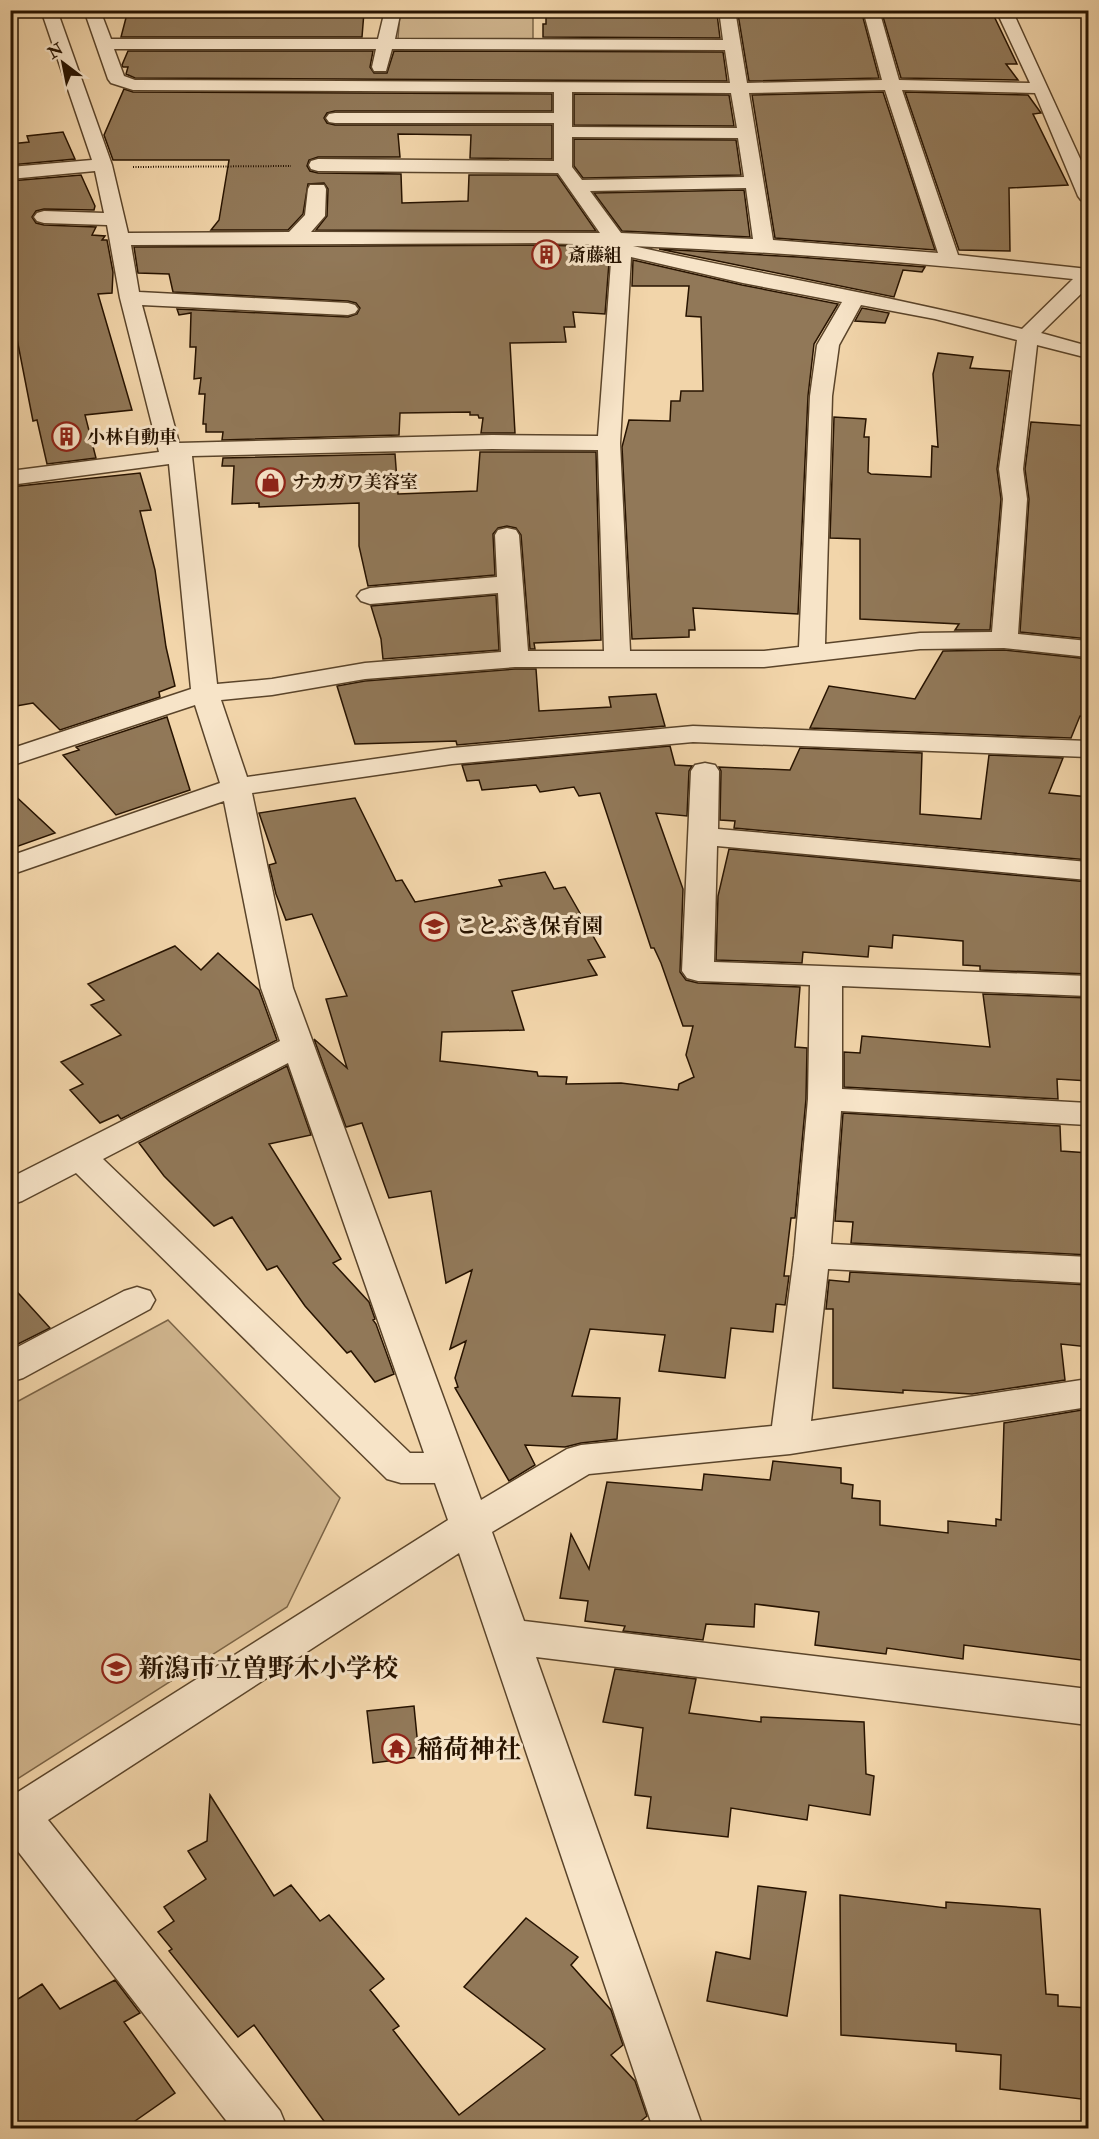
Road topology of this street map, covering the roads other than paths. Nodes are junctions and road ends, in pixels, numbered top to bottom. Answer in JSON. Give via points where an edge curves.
{"nodes":[{"id":1,"x":49,"y":10,"type":"edge"},
{"id":2,"x":92,"y":10,"type":"edge"},
{"id":3,"x":393,"y":10,"type":"edge"},
{"id":4,"x":727,"y":10,"type":"edge"},
{"id":5,"x":871,"y":10,"type":"edge"},
{"id":6,"x":1004,"y":10,"type":"edge"},
{"id":7,"x":104,"y":44,"type":"junction"},
{"id":8,"x":384,"y":45,"type":"junction"},
{"id":9,"x":733,"y":45,"type":"junction"},
{"id":10,"x":892,"y":85,"type":"junction"},
{"id":11,"x":376,"y":86,"type":"junction"},
{"id":12,"x":563,"y":87,"type":"junction"},
{"id":13,"x":739,"y":88,"type":"junction"},
{"id":14,"x":1041,"y":88,"type":"junction"},
{"id":15,"x":335,"y":118,"type":"dead end"},
{"id":16,"x":563,"y":125,"type":"junction"},
{"id":17,"x":746,"y":132,"type":"junction"},
{"id":18,"x":103,"y":165,"type":"junction"},
{"id":19,"x":318,"y":165,"type":"road end"},
{"id":20,"x":563,"y":167,"type":"junction"},
{"id":21,"x":10,"y":173,"type":"edge"},
{"id":22,"x":754,"y":182,"type":"junction"},
{"id":23,"x":577,"y":186,"type":"junction"},
{"id":24,"x":1086,"y":187,"type":"edge"},
{"id":25,"x":317,"y":189,"type":"dead end"},
{"id":26,"x":44,"y":217,"type":"dead end"},
{"id":27,"x":117,"y":229,"type":"junction"},
{"id":28,"x":295,"y":238,"type":"junction"},
{"id":29,"x":619,"y":244,"type":"junction"},
{"id":30,"x":764,"y":245,"type":"junction"},
{"id":31,"x":950,"y":260,"type":"junction"},
{"id":32,"x":1089,"y":275,"type":"edge"},
{"id":33,"x":855,"y":297,"type":"junction"},
{"id":34,"x":130,"y":298,"type":"junction"},
{"id":35,"x":348,"y":309,"type":"dead end"},
{"id":36,"x":1028,"y":334,"type":"junction"},
{"id":37,"x":1089,"y":352,"type":"edge"},
{"id":38,"x":609,"y":443,"type":"junction"},
{"id":39,"x":174,"y":453,"type":"junction"},
{"id":40,"x":10,"y":478,"type":"edge"},
{"id":41,"x":507,"y":535,"type":"dead end"},
{"id":42,"x":509,"y":584,"type":"junction"},
{"id":43,"x":370,"y":596,"type":"dead end"},
{"id":44,"x":1005,"y":640,"type":"junction"},
{"id":45,"x":1089,"y":649,"type":"edge"},
{"id":46,"x":812,"y":654,"type":"junction"},
{"id":47,"x":515,"y":659,"type":"junction"},
{"id":48,"x":617,"y":660,"type":"junction"},
{"id":49,"x":205,"y":693,"type":"junction"},
{"id":50,"x":1089,"y":749,"type":"edge"},
{"id":51,"x":10,"y":758,"type":"edge"},
{"id":52,"x":705,"y":771,"type":"dead end"},
{"id":53,"x":236,"y":787,"type":"junction"},
{"id":54,"x":703,"y":836,"type":"junction"},
{"id":55,"x":10,"y":866,"type":"edge"},
{"id":56,"x":1089,"y":871,"type":"edge"},
{"id":57,"x":826,"y":976,"type":"junction"},
{"id":58,"x":1089,"y":986,"type":"edge"},
{"id":59,"x":297,"y":1045,"type":"junction"},
{"id":60,"x":825,"y":1099,"type":"junction"},
{"id":61,"x":1089,"y":1114,"type":"edge"},
{"id":62,"x":80,"y":1157,"type":"junction"},
{"id":63,"x":10,"y":1193,"type":"edge"},
{"id":64,"x":812,"y":1256,"type":"junction"},
{"id":65,"x":1089,"y":1270,"type":"edge"},
{"id":66,"x":137,"y":1300,"type":"dead end"},
{"id":67,"x":10,"y":1368,"type":"edge"},
{"id":68,"x":1089,"y":1393,"type":"edge"},
{"id":69,"x":790,"y":1439,"type":"junction"},
{"id":70,"x":450,"y":1468,"type":"junction"},
{"id":71,"x":470,"y":1526,"type":"junction"},
{"id":72,"x":508,"y":1636,"type":"junction"},
{"id":73,"x":1089,"y":1707,"type":"edge"},
{"id":74,"x":14,"y":1819,"type":"edge"},
{"id":75,"x":262,"y":2128,"type":"edge"},
{"id":76,"x":678,"y":2128,"type":"edge"}],
"edges":[{"from":1,"to":18,"type":"street"},
{"from":2,"to":7,"type":"street"},
{"from":3,"to":8,"type":"street"},
{"from":4,"to":9,"type":"street"},
{"from":5,"to":10,"type":"street"},
{"from":6,"to":14,"type":"street"},
{"from":7,"to":8,"type":"street"},
{"from":7,"to":11,"type":"street","via":[[117,79],[133,85]]},
{"from":8,"to":9,"type":"street"},
{"from":8,"to":11,"type":"street"},
{"from":9,"to":13,"type":"street"},
{"from":10,"to":13,"type":"street"},
{"from":10,"to":14,"type":"street"},
{"from":10,"to":31,"type":"street"},
{"from":11,"to":12,"type":"street"},
{"from":12,"to":13,"type":"street"},
{"from":12,"to":16,"type":"street"},
{"from":13,"to":17,"type":"street"},
{"from":14,"to":24,"type":"street"},
{"from":15,"to":16,"type":"street"},
{"from":16,"to":17,"type":"street"},
{"from":16,"to":20,"type":"street"},
{"from":17,"to":22,"type":"street"},
{"from":18,"to":21,"type":"street"},
{"from":18,"to":27,"type":"street"},
{"from":19,"to":20,"type":"street"},
{"from":20,"to":23,"type":"street"},
{"from":22,"to":23,"type":"street"},
{"from":22,"to":30,"type":"street"},
{"from":23,"to":29,"type":"street"},
{"from":25,"to":28,"type":"street","via":[[315,216]]},
{"from":26,"to":27,"type":"street"},
{"from":27,"to":28,"type":"street"},
{"from":27,"to":34,"type":"street"},
{"from":28,"to":29,"type":"street","via":[[540,237]]},
{"from":29,"to":30,"type":"street"},
{"from":29,"to":33,"type":"street","via":[[743,277]]},
{"from":29,"to":38,"type":"street"},
{"from":30,"to":31,"type":"street"},
{"from":31,"to":32,"type":"street"},
{"from":32,"to":36,"type":"street"},
{"from":33,"to":36,"type":"street"},
{"from":33,"to":46,"type":"street","via":[[828,345],[821,396]]},
{"from":34,"to":35,"type":"street"},
{"from":34,"to":39,"type":"street"},
{"from":36,"to":37,"type":"street"},
{"from":36,"to":44,"type":"street","via":[[1011,469],[1015,499]]},
{"from":38,"to":39,"type":"street","via":[[492,442]]},
{"from":38,"to":48,"type":"street"},
{"from":39,"to":40,"type":"street"},
{"from":39,"to":49,"type":"street"},
{"from":41,"to":42,"type":"street"},
{"from":42,"to":43,"type":"street"},
{"from":42,"to":47,"type":"street"},
{"from":44,"to":45,"type":"street"},
{"from":44,"to":46,"type":"street","via":[[920,641]]},
{"from":46,"to":48,"type":"street"},
{"from":47,"to":48,"type":"street"},
{"from":47,"to":49,"type":"street","via":[[365,671],[272,687]]},
{"from":49,"to":51,"type":"street"},
{"from":49,"to":53,"type":"street"},
{"from":50,"to":53,"type":"street","via":[[693,735],[452,756]]},
{"from":52,"to":54,"type":"street"},
{"from":53,"to":55,"type":"street"},
{"from":53,"to":59,"type":"street","via":[[277,988]]},
{"from":54,"to":56,"type":"street"},
{"from":54,"to":57,"type":"street","via":[[698,970]]},
{"from":57,"to":58,"type":"street"},
{"from":57,"to":60,"type":"street"},
{"from":59,"to":62,"type":"street"},
{"from":59,"to":70,"type":"street"},
{"from":60,"to":61,"type":"street"},
{"from":60,"to":64,"type":"street"},
{"from":62,"to":63,"type":"street"},
{"from":62,"to":70,"type":"street","via":[[400,1468]]},
{"from":64,"to":65,"type":"street"},
{"from":64,"to":69,"type":"street"},
{"from":66,"to":67,"type":"street"},
{"from":68,"to":69,"type":"street"},
{"from":69,"to":71,"type":"street","via":[[581,1460]]},
{"from":70,"to":71,"type":"street"},
{"from":71,"to":72,"type":"street"},
{"from":71,"to":74,"type":"street"},
{"from":72,"to":73,"type":"street"},
{"from":72,"to":76,"type":"street"},
{"from":74,"to":75,"type":"street"}]}
